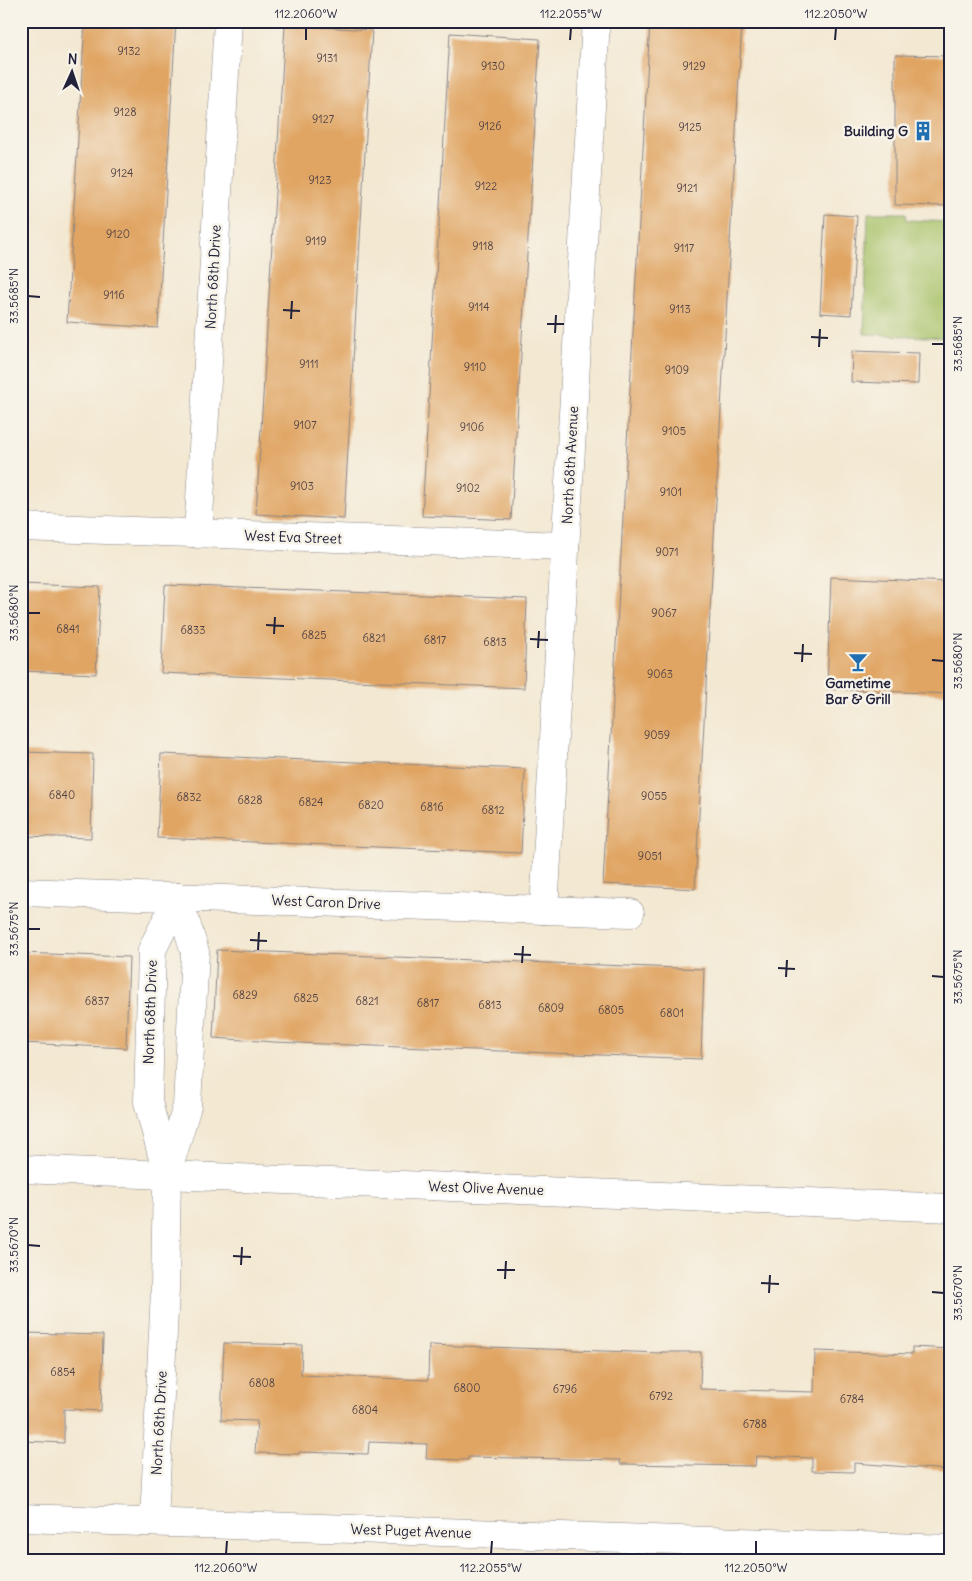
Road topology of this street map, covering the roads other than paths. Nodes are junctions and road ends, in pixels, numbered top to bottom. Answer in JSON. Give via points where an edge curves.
{"nodes":[{"id":1,"x":228,"y":21,"type":"edge"},
{"id":2,"x":596,"y":21,"type":"edge"},
{"id":3,"x":21,"y":527,"type":"edge"},
{"id":4,"x":198,"y":534,"type":"junction"},
{"id":5,"x":565,"y":546,"type":"junction"},
{"id":6,"x":21,"y":892,"type":"edge"},
{"id":7,"x":178,"y":897,"type":"junction"},
{"id":8,"x":544,"y":910,"type":"junction"},
{"id":9,"x":630,"y":913,"type":"dead end"},
{"id":10,"x":21,"y":1169,"type":"edge"},
{"id":11,"x":167,"y":1174,"type":"junction"},
{"id":12,"x":951,"y":1208,"type":"edge"},
{"id":13,"x":21,"y":1518,"type":"edge"},
{"id":14,"x":154,"y":1522,"type":"junction"},
{"id":15,"x":951,"y":1550,"type":"edge"}],
"edges":[{"from":1,"to":4,"type":"street","name":"North 68th Drive"},
{"from":2,"to":5,"type":"street","name":"North 68th Avenue"},
{"from":3,"to":4,"type":"street","name":"West Eva Street"},
{"from":4,"to":5,"type":"street","name":"West Eva Street"},
{"from":5,"to":8,"type":"street","name":"North 68th Avenue"},
{"from":6,"to":7,"type":"street","name":"West Caron Drive"},
{"from":7,"to":8,"type":"street","name":"West Caron Drive"},
{"from":7,"to":11,"type":"street","name":"North 68th Drive","via":[[195,952],[187,1106]]},
{"from":7,"to":11,"type":"street","name":"North 68th Drive","via":[[152,950],[148,1102]]},
{"from":8,"to":9,"type":"street","name":"West Caron Drive"},
{"from":10,"to":11,"type":"street","name":"West Olive Avenue"},
{"from":11,"to":12,"type":"street","name":"West Olive Avenue"},
{"from":11,"to":14,"type":"street","name":"North 68th Drive","via":[[166,1290]]},
{"from":13,"to":14,"type":"street","name":"West Puget Avenue"},
{"from":14,"to":15,"type":"street","name":"West Puget Avenue"}]}
